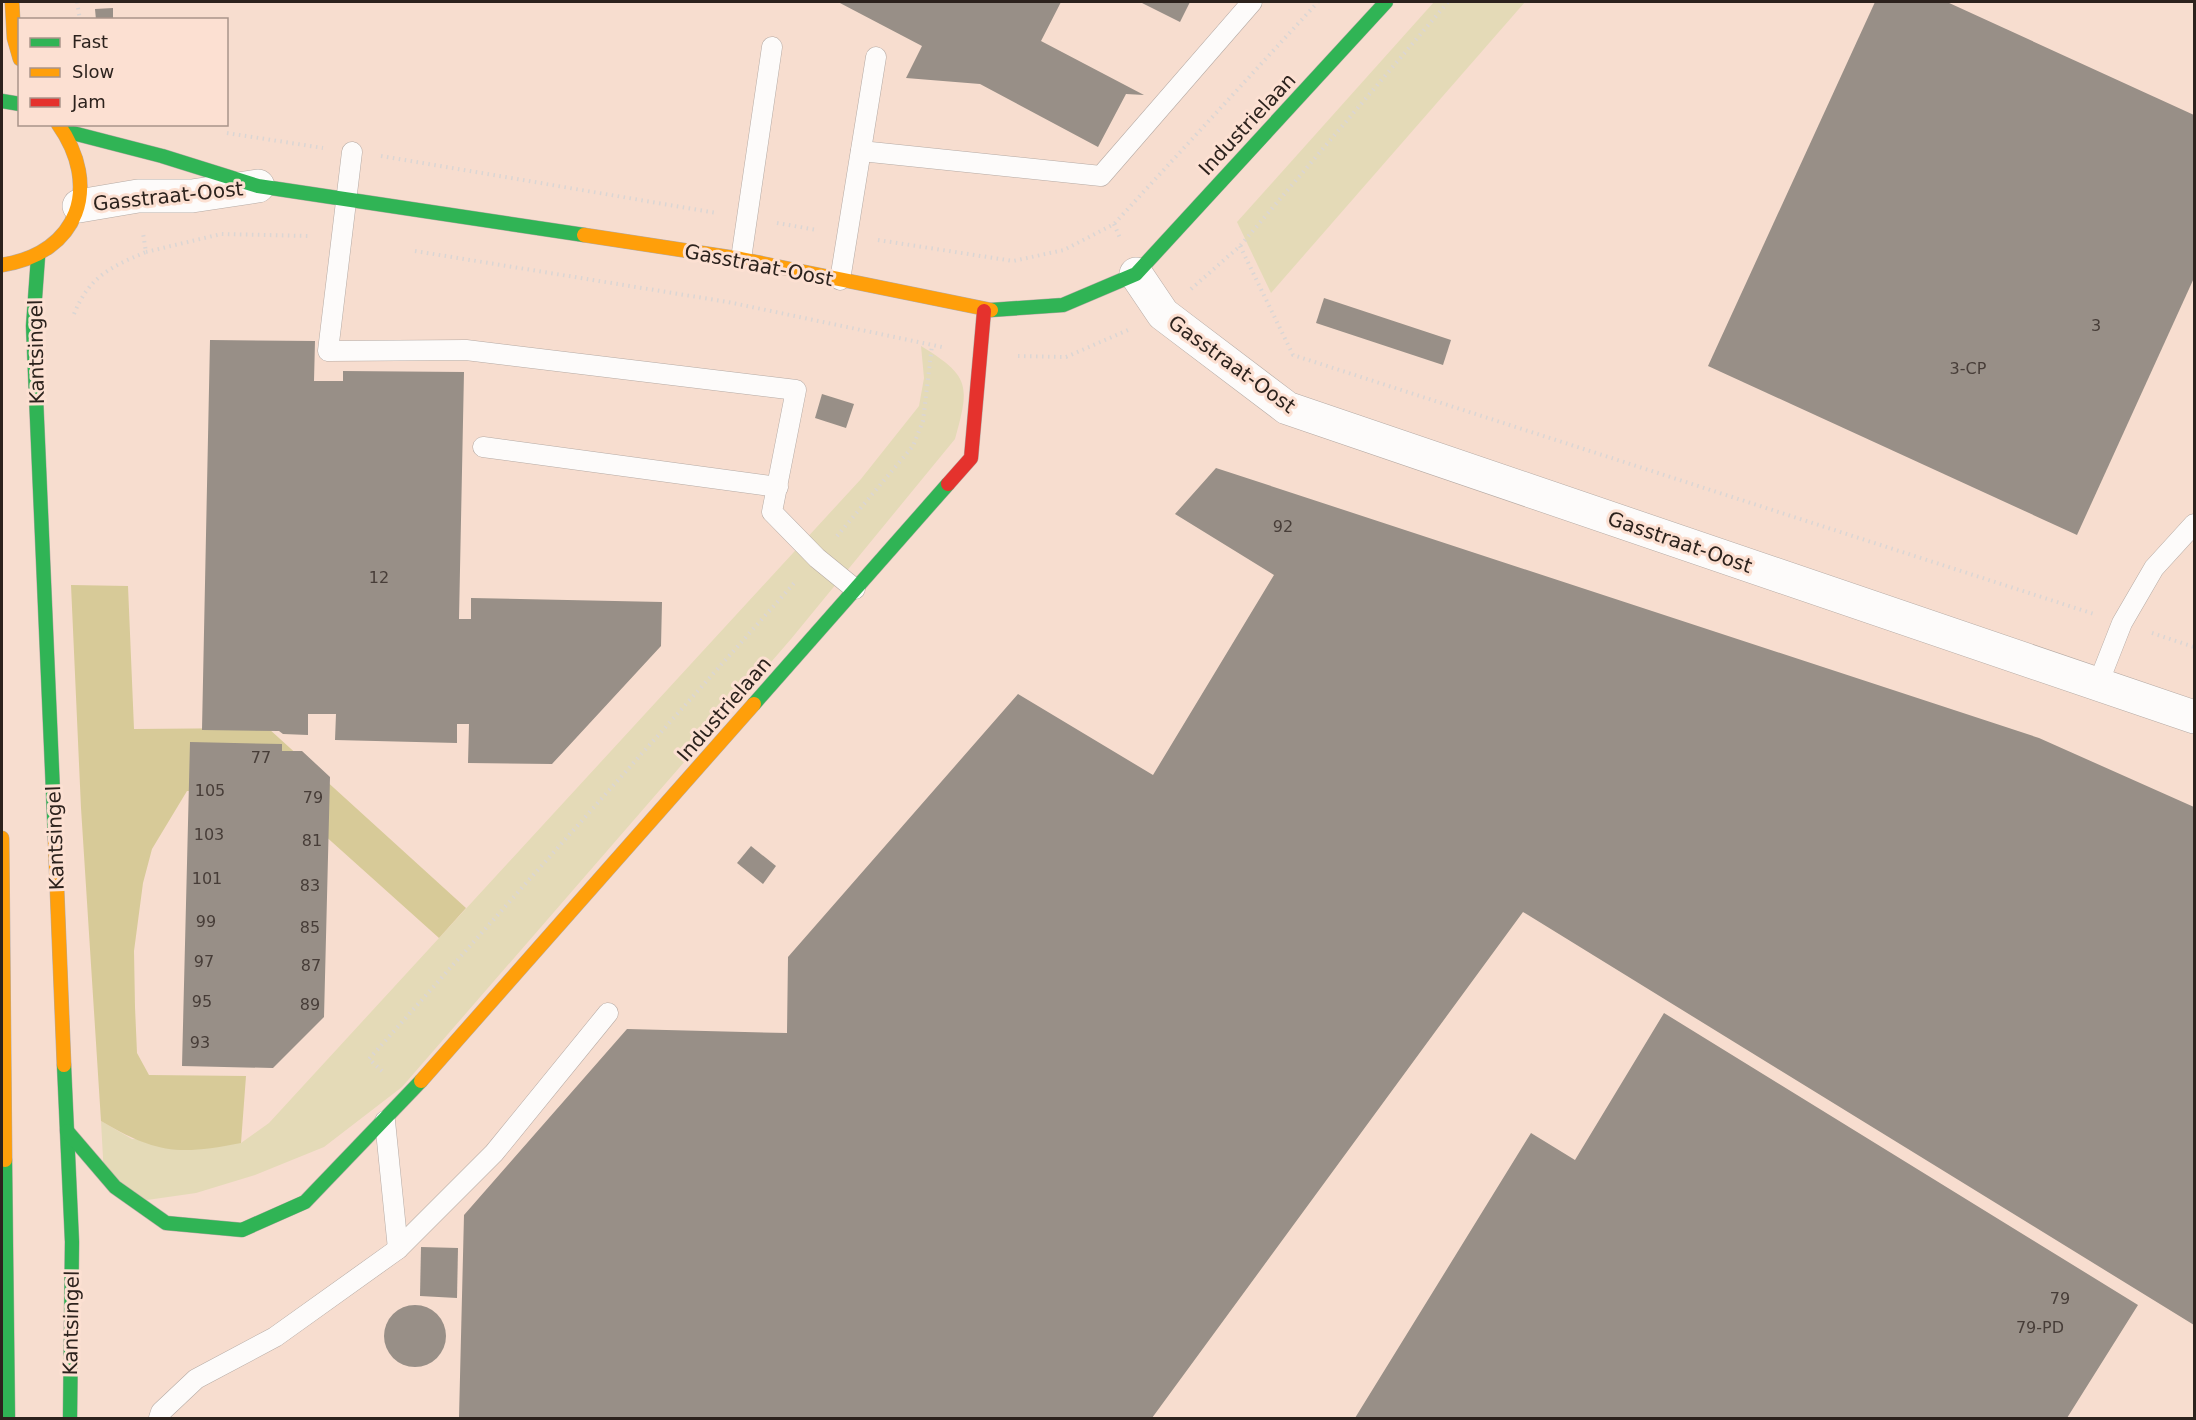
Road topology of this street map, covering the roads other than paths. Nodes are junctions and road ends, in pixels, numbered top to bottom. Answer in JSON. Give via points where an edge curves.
{"nodes":[{"id":1,"x":12,"y":2,"type":"edge"},
{"id":2,"x":1252,"y":2,"type":"edge"},
{"id":3,"x":1386,"y":2,"type":"edge"},
{"id":4,"x":772,"y":47,"type":"dead end"},
{"id":5,"x":18,"y":52,"type":"edge"},
{"id":6,"x":876,"y":57,"type":"dead end"},
{"id":7,"x":2,"y":101,"type":"edge"},
{"id":8,"x":18,"y":104,"type":"edge"},
{"id":9,"x":61,"y":128,"type":"edge"},
{"id":10,"x":861,"y":151,"type":"junction"},
{"id":11,"x":352,"y":152,"type":"road end"},
{"id":12,"x":258,"y":186,"type":"junction"},
{"id":13,"x":345,"y":199,"type":"junction"},
{"id":14,"x":79,"y":206,"type":"junction"},
{"id":15,"x":38,"y":257,"type":"junction"},
{"id":16,"x":741,"y":259,"type":"junction"},
{"id":17,"x":2,"y":265,"type":"edge"},
{"id":18,"x":1136,"y":274,"type":"junction"},
{"id":19,"x":840,"y":280,"type":"junction"},
{"id":20,"x":984,"y":311,"type":"junction"},
{"id":21,"x":483,"y":447,"type":"dead end"},
{"id":22,"x":778,"y":487,"type":"junction"},
{"id":23,"x":2194,"y":524,"type":"edge"},
{"id":24,"x":855,"y":589,"type":"junction"},
{"id":25,"x":2098,"y":684,"type":"junction"},
{"id":26,"x":2194,"y":717,"type":"edge"},
{"id":27,"x":2,"y":838,"type":"edge"},
{"id":28,"x":609,"y":1013,"type":"dead end"},
{"id":29,"x":385,"y":1120,"type":"junction"},
{"id":30,"x":67,"y":1131,"type":"junction"},
{"id":31,"x":3,"y":1138,"type":"edge"},
{"id":32,"x":398,"y":1249,"type":"junction"},
{"id":33,"x":8,"y":1419,"type":"edge"},
{"id":34,"x":70,"y":1419,"type":"edge"},
{"id":35,"x":159,"y":1419,"type":"edge"}],
"edges":[{"from":1,"to":5,"type":"street"},
{"from":2,"to":10,"type":"lane","via":[[1101,176]]},
{"from":3,"to":18,"type":"street","name":"Industrielaan"},
{"from":4,"to":16,"type":"lane"},
{"from":6,"to":10,"type":"lane"},
{"from":7,"to":8,"type":"street"},
{"from":9,"to":12,"type":"street","name":"Gasstraat-Oost","via":[[202,165]]},
{"from":9,"to":14,"type":"street","via":[[77,154],[82,180]]},
{"from":10,"to":19,"type":"lane"},
{"from":11,"to":13,"type":"lane"},
{"from":12,"to":13,"type":"street","name":"Gasstraat-Oost"},
{"from":12,"to":14,"type":"street","name":"Gasstraat-Oost","via":[[192,196],[138,196]]},
{"from":13,"to":16,"type":"street","name":"Gasstraat-Oost"},
{"from":13,"to":22,"type":"lane","via":[[328,351],[466,350],[796,390]]},
{"from":14,"to":15,"type":"street","via":[[71,226]]},
{"from":15,"to":17,"type":"street"},
{"from":15,"to":30,"type":"street","name":"Kantsingel","via":[[33,326]]},
{"from":16,"to":19,"type":"street","name":"Gasstraat-Oost"},
{"from":18,"to":20,"type":"street","name":"Gasstraat-Oost","via":[[1063,305]]},
{"from":18,"to":25,"type":"street","name":"Gasstraat-Oost","via":[[1163,314],[1287,408]]},
{"from":19,"to":20,"type":"street","name":"Gasstraat-Oost"},
{"from":20,"to":24,"type":"street","name":"Industrielaan","via":[[971,458]]},
{"from":21,"to":22,"type":"lane"},
{"from":22,"to":24,"type":"lane","via":[[772,512],[817,558]]},
{"from":23,"to":25,"type":"lane","via":[[2154,568],[2122,623]]},
{"from":24,"to":29,"type":"street","name":"Industrielaan"},
{"from":25,"to":26,"type":"street","name":"Gasstraat-Oost"},
{"from":27,"to":31,"type":"street"},
{"from":28,"to":32,"type":"lane","via":[[494,1153]]},
{"from":29,"to":30,"type":"street","name":"Industrielaan","via":[[305,1202],[242,1230],[166,1223],[116,1186]]},
{"from":29,"to":32,"type":"lane"},
{"from":30,"to":34,"type":"street","name":"Kantsingel","via":[[72,1242]]},
{"from":31,"to":33,"type":"street"},
{"from":32,"to":35,"type":"lane","via":[[274,1337],[196,1379],[161,1412]]}]}
